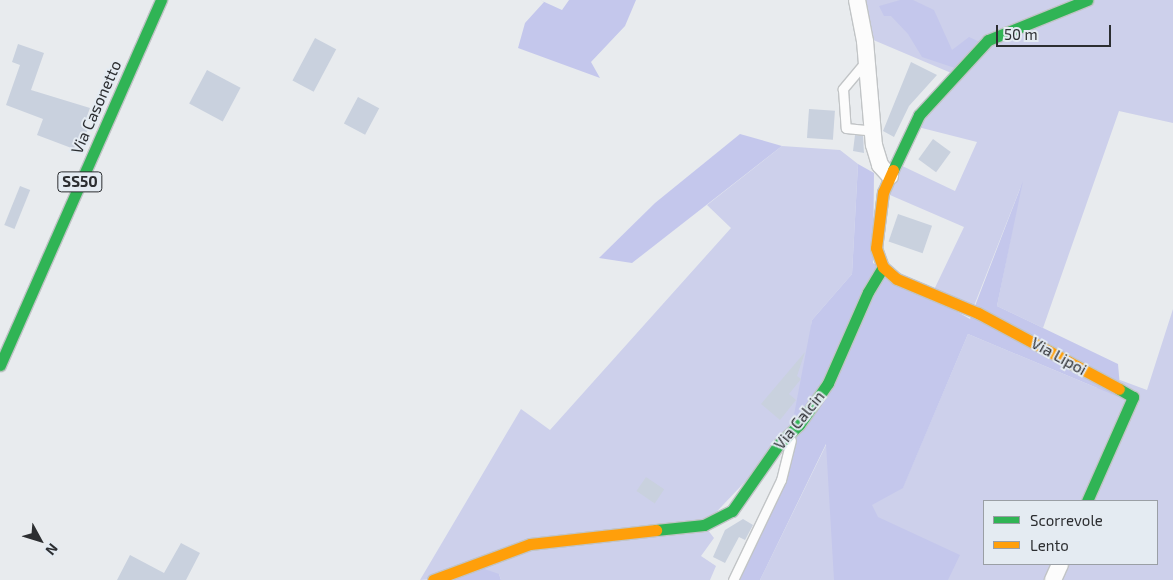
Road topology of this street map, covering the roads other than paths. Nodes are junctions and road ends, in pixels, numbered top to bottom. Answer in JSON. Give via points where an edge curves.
{"nodes":[{"id":1,"x":160,"y":0,"type":"edge"},
{"id":2,"x":856,"y":0,"type":"edge"},
{"id":3,"x":1087,"y":0,"type":"edge"},
{"id":4,"x":867,"y":60,"type":"junction"},
{"id":5,"x":873,"y":131,"type":"junction"},
{"id":6,"x":890,"y":176,"type":"junction"},
{"id":7,"x":883,"y":267,"type":"junction"},
{"id":8,"x":0,"y":365,"type":"edge"},
{"id":9,"x":794,"y":430,"type":"junction"},
{"id":10,"x":1087,"y":500,"type":"edge"},
{"id":11,"x":1060,"y":565,"type":"edge"},
{"id":12,"x":433,"y":580,"type":"edge"},
{"id":13,"x":733,"y":580,"type":"edge"},
{"id":14,"x":1053,"y":580,"type":"edge"}],
"edges":[{"from":1,"to":8,"type":"street","name":"Via Casonetto","number":"SS50"},
{"from":2,"to":4,"type":"street"},
{"from":3,"to":6,"type":"street","via":[[988,40],[920,115]]},
{"from":4,"to":5,"type":"street"},
{"from":4,"to":5,"type":"lane","via":[[843,90],[846,128]]},
{"from":5,"to":6,"type":"street","via":[[880,165]]},
{"from":6,"to":7,"type":"street","via":[[882,192],[876,248]]},
{"from":7,"to":9,"type":"street","name":"Via Calcin","via":[[868,292],[828,384]]},
{"from":7,"to":10,"type":"street","name":"Via Lipoi","via":[[897,279],[978,313],[1133,397]]},
{"from":9,"to":12,"type":"street","name":"Via Calcin","via":[[779,444],[732,511],[704,526],[530,544]]},
{"from":9,"to":13,"type":"lane","via":[[781,480]]},
{"from":11,"to":14,"type":"street"}]}
